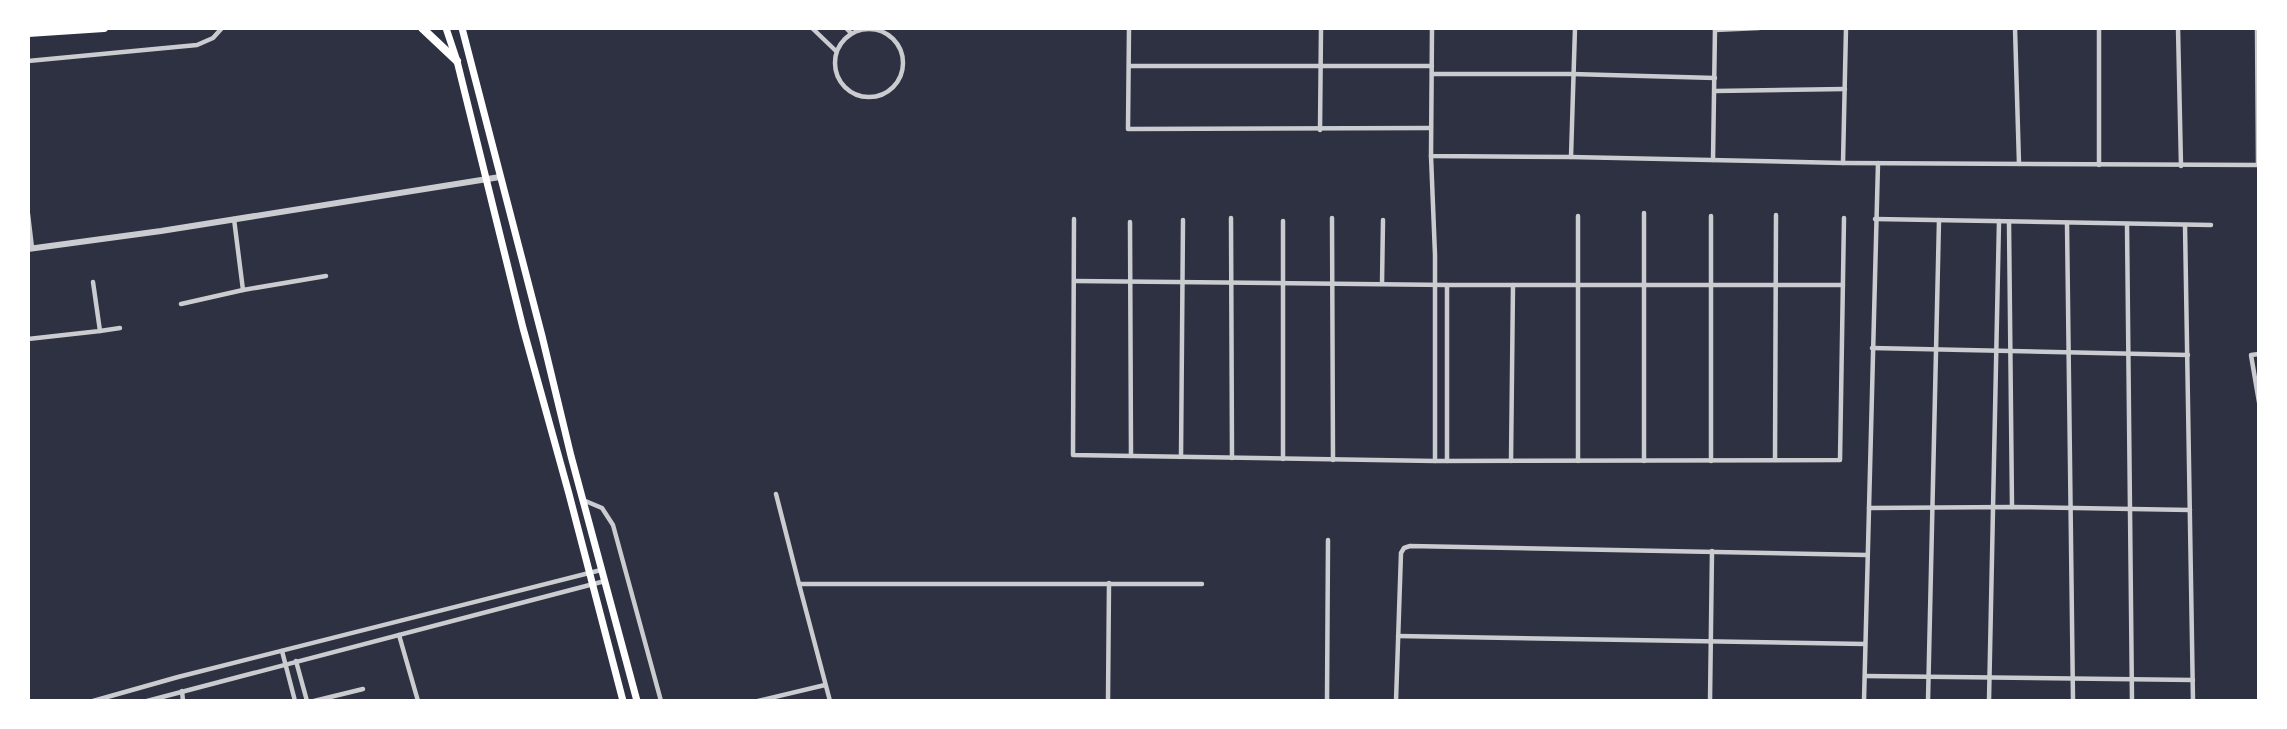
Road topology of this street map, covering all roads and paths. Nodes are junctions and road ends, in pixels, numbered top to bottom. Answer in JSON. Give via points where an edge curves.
{"nodes":[{"id":1,"x":104,"y":28,"type":"edge"},
{"id":2,"x":222,"y":28,"type":"edge"},
{"id":3,"x":422,"y":28,"type":"edge"},
{"id":4,"x":446,"y":28,"type":"edge"},
{"id":5,"x":462,"y":28,"type":"edge"},
{"id":6,"x":812,"y":28,"type":"edge"},
{"id":7,"x":846,"y":28,"type":"edge"},
{"id":8,"x":1129,"y":28,"type":"edge"},
{"id":9,"x":1321,"y":28,"type":"edge"},
{"id":10,"x":1432,"y":28,"type":"edge"},
{"id":11,"x":1574,"y":28,"type":"edge"},
{"id":12,"x":1759,"y":28,"type":"edge"},
{"id":13,"x":1846,"y":28,"type":"edge"},
{"id":14,"x":2015,"y":28,"type":"edge"},
{"id":15,"x":2099,"y":28,"type":"edge"},
{"id":16,"x":2178,"y":28,"type":"edge"},
{"id":17,"x":2257,"y":28,"type":"edge"},
{"id":18,"x":1715,"y":29,"type":"edge"},
{"id":19,"x":28,"y":33,"type":"edge"},
{"id":20,"x":851,"y":33,"type":"junction"},
{"id":21,"x":836,"y":51,"type":"junction"},
{"id":22,"x":28,"y":61,"type":"edge"},
{"id":23,"x":457,"y":61,"type":"junction"},
{"id":24,"x":1321,"y":65,"type":"junction"},
{"id":25,"x":1129,"y":66,"type":"junction"},
{"id":26,"x":1432,"y":66,"type":"junction"},
{"id":27,"x":1433,"y":74,"type":"junction"},
{"id":28,"x":1572,"y":74,"type":"junction"},
{"id":29,"x":1715,"y":78,"type":"junction"},
{"id":30,"x":1845,"y":89,"type":"junction"},
{"id":31,"x":1715,"y":91,"type":"junction"},
{"id":32,"x":1432,"y":128,"type":"junction"},
{"id":33,"x":1320,"y":130,"type":"junction"},
{"id":34,"x":1431,"y":156,"type":"junction"},
{"id":35,"x":1572,"y":157,"type":"junction"},
{"id":36,"x":1713,"y":160,"type":"junction"},
{"id":37,"x":1843,"y":163,"type":"junction"},
{"id":38,"x":1878,"y":163,"type":"junction"},
{"id":39,"x":2019,"y":164,"type":"junction"},
{"id":40,"x":2099,"y":165,"type":"junction"},
{"id":41,"x":2259,"y":165,"type":"edge"},
{"id":42,"x":2181,"y":166,"type":"junction"},
{"id":43,"x":500,"y":177,"type":"junction"},
{"id":44,"x":488,"y":178,"type":"junction"},
{"id":45,"x":1644,"y":213,"type":"dead end"},
{"id":46,"x":28,"y":214,"type":"edge"},
{"id":47,"x":1776,"y":215,"type":"dead end"},
{"id":48,"x":1578,"y":216,"type":"dead end"},
{"id":49,"x":1711,"y":216,"type":"dead end"},
{"id":50,"x":1231,"y":218,"type":"dead end"},
{"id":51,"x":1332,"y":218,"type":"dead end"},
{"id":52,"x":1844,"y":218,"type":"dead end"},
{"id":53,"x":234,"y":219,"type":"junction"},
{"id":54,"x":1074,"y":219,"type":"dead end"},
{"id":55,"x":1875,"y":219,"type":"junction"},
{"id":56,"x":1183,"y":220,"type":"dead end"},
{"id":57,"x":1383,"y":220,"type":"dead end"},
{"id":58,"x":1939,"y":220,"type":"junction"},
{"id":59,"x":1283,"y":221,"type":"dead end"},
{"id":60,"x":1130,"y":222,"type":"dead end"},
{"id":61,"x":1998,"y":222,"type":"junction"},
{"id":62,"x":2009,"y":222,"type":"junction"},
{"id":63,"x":2067,"y":223,"type":"junction"},
{"id":64,"x":2127,"y":224,"type":"junction"},
{"id":65,"x":2185,"y":225,"type":"junction"},
{"id":66,"x":2211,"y":225,"type":"dead end"},
{"id":67,"x":30,"y":248,"type":"edge"},
{"id":68,"x":326,"y":276,"type":"dead end"},
{"id":69,"x":1075,"y":281,"type":"junction"},
{"id":70,"x":93,"y":282,"type":"dead end"},
{"id":71,"x":1130,"y":282,"type":"junction"},
{"id":72,"x":1183,"y":282,"type":"junction"},
{"id":73,"x":1231,"y":283,"type":"junction"},
{"id":74,"x":1283,"y":283,"type":"junction"},
{"id":75,"x":1331,"y":284,"type":"junction"},
{"id":76,"x":1382,"y":284,"type":"junction"},
{"id":77,"x":1435,"y":285,"type":"junction"},
{"id":78,"x":1447,"y":285,"type":"junction"},
{"id":79,"x":1513,"y":285,"type":"junction"},
{"id":80,"x":1577,"y":285,"type":"junction"},
{"id":81,"x":1644,"y":285,"type":"junction"},
{"id":82,"x":1711,"y":285,"type":"junction"},
{"id":83,"x":1775,"y":285,"type":"junction"},
{"id":84,"x":1843,"y":285,"type":"junction"},
{"id":85,"x":243,"y":290,"type":"junction"},
{"id":86,"x":181,"y":304,"type":"dead end"},
{"id":87,"x":120,"y":328,"type":"dead end"},
{"id":88,"x":100,"y":331,"type":"junction"},
{"id":89,"x":28,"y":339,"type":"edge"},
{"id":90,"x":1872,"y":348,"type":"junction"},
{"id":91,"x":1936,"y":349,"type":"junction"},
{"id":92,"x":1996,"y":351,"type":"junction"},
{"id":93,"x":2012,"y":351,"type":"junction"},
{"id":94,"x":2069,"y":352,"type":"junction"},
{"id":95,"x":2129,"y":354,"type":"junction"},
{"id":96,"x":2259,"y":354,"type":"edge"},
{"id":97,"x":2188,"y":355,"type":"junction"},
{"id":98,"x":2259,"y":402,"type":"edge"},
{"id":99,"x":1131,"y":456,"type":"junction"},
{"id":100,"x":1181,"y":457,"type":"junction"},
{"id":101,"x":1232,"y":458,"type":"junction"},
{"id":102,"x":1283,"y":459,"type":"junction"},
{"id":103,"x":1334,"y":460,"type":"junction"},
{"id":104,"x":1774,"y":460,"type":"junction"},
{"id":105,"x":1435,"y":461,"type":"junction"},
{"id":106,"x":1447,"y":461,"type":"junction"},
{"id":107,"x":1511,"y":461,"type":"junction"},
{"id":108,"x":1578,"y":461,"type":"junction"},
{"id":109,"x":1644,"y":461,"type":"junction"},
{"id":110,"x":1711,"y":461,"type":"junction"},
{"id":111,"x":776,"y":494,"type":"dead end"},
{"id":112,"x":583,"y":500,"type":"junction"},
{"id":113,"x":1932,"y":507,"type":"junction"},
{"id":114,"x":2012,"y":507,"type":"junction"},
{"id":115,"x":1868,"y":508,"type":"junction"},
{"id":116,"x":1992,"y":508,"type":"junction"},
{"id":117,"x":2071,"y":508,"type":"junction"},
{"id":118,"x":2130,"y":509,"type":"junction"},
{"id":119,"x":2190,"y":510,"type":"junction"},
{"id":120,"x":1328,"y":540,"type":"dead end"},
{"id":121,"x":1712,"y":551,"type":"junction"},
{"id":122,"x":1867,"y":555,"type":"junction"},
{"id":123,"x":602,"y":569,"type":"junction"},
{"id":124,"x":589,"y":573,"type":"junction"},
{"id":125,"x":605,"y":581,"type":"junction"},
{"id":126,"x":1109,"y":583,"type":"junction"},
{"id":127,"x":593,"y":584,"type":"junction"},
{"id":128,"x":799,"y":584,"type":"junction"},
{"id":129,"x":1202,"y":584,"type":"dead end"},
{"id":130,"x":399,"y":634,"type":"junction"},
{"id":131,"x":1398,"y":636,"type":"junction"},
{"id":132,"x":1711,"y":641,"type":"junction"},
{"id":133,"x":1865,"y":644,"type":"junction"},
{"id":134,"x":282,"y":651,"type":"junction"},
{"id":135,"x":296,"y":662,"type":"junction"},
{"id":136,"x":285,"y":664,"type":"junction"},
{"id":137,"x":1865,"y":676,"type":"junction"},
{"id":138,"x":1928,"y":677,"type":"junction"},
{"id":139,"x":1989,"y":677,"type":"junction"},
{"id":140,"x":2073,"y":678,"type":"junction"},
{"id":141,"x":2132,"y":679,"type":"junction"},
{"id":142,"x":2193,"y":680,"type":"junction"},
{"id":143,"x":825,"y":685,"type":"junction"},
{"id":144,"x":363,"y":689,"type":"dead end"},
{"id":145,"x":182,"y":691,"type":"junction"},
{"id":146,"x":93,"y":701,"type":"edge"},
{"id":147,"x":147,"y":701,"type":"edge"},
{"id":148,"x":183,"y":701,"type":"edge"},
{"id":149,"x":295,"y":701,"type":"edge"},
{"id":150,"x":307,"y":701,"type":"edge"},
{"id":151,"x":314,"y":701,"type":"edge"},
{"id":152,"x":418,"y":701,"type":"edge"},
{"id":153,"x":623,"y":701,"type":"edge"},
{"id":154,"x":637,"y":701,"type":"edge"},
{"id":155,"x":661,"y":701,"type":"edge"},
{"id":156,"x":758,"y":701,"type":"edge"},
{"id":157,"x":830,"y":701,"type":"edge"},
{"id":158,"x":1108,"y":701,"type":"edge"},
{"id":159,"x":1327,"y":701,"type":"edge"},
{"id":160,"x":1396,"y":701,"type":"edge"},
{"id":161,"x":1710,"y":701,"type":"edge"},
{"id":162,"x":1864,"y":701,"type":"edge"},
{"id":163,"x":1927,"y":701,"type":"edge"},
{"id":164,"x":1989,"y":701,"type":"edge"},
{"id":165,"x":2073,"y":701,"type":"edge"},
{"id":166,"x":2132,"y":701,"type":"edge"},
{"id":167,"x":2193,"y":701,"type":"edge"}],
"edges":[{"from":1,"to":19,"type":"main road"},
{"from":2,"to":22,"type":"street","via":[[197,46]]},
{"from":3,"to":23,"type":"main road"},
{"from":4,"to":23,"type":"main road"},
{"from":5,"to":43,"type":"main road"},
{"from":6,"to":21,"type":"street"},
{"from":7,"to":20,"type":"street"},
{"from":8,"to":25,"type":"street"},
{"from":9,"to":24,"type":"street"},
{"from":10,"to":26,"type":"street"},
{"from":11,"to":28,"type":"street"},
{"from":12,"to":18,"type":"street"},
{"from":13,"to":30,"type":"street"},
{"from":14,"to":39,"type":"street"},
{"from":15,"to":40,"type":"street"},
{"from":16,"to":42,"type":"street"},
{"from":17,"to":41,"type":"street"},
{"from":18,"to":29,"type":"street"},
{"from":20,"to":21,"type":"street"},
{"from":20,"to":21,"type":"street","via":[[876,29],[897,43],[903,68],[891,90],[867,98],[844,88],[836,76]]},
{"from":23,"to":44,"type":"main road"},
{"from":24,"to":25,"type":"street"},
{"from":24,"to":26,"type":"street"},
{"from":24,"to":33,"type":"street"},
{"from":25,"to":33,"type":"street","via":[[1128,129]]},
{"from":26,"to":27,"type":"street"},
{"from":27,"to":28,"type":"street"},
{"from":27,"to":32,"type":"street"},
{"from":28,"to":29,"type":"street"},
{"from":28,"to":35,"type":"street"},
{"from":29,"to":31,"type":"street"},
{"from":30,"to":31,"type":"street"},
{"from":30,"to":37,"type":"street"},
{"from":31,"to":36,"type":"street"},
{"from":32,"to":33,"type":"street"},
{"from":32,"to":34,"type":"street"},
{"from":34,"to":35,"type":"street"},
{"from":34,"to":77,"type":"street"},
{"from":35,"to":36,"type":"street"},
{"from":36,"to":37,"type":"street"},
{"from":37,"to":38,"type":"street"},
{"from":38,"to":39,"type":"street"},
{"from":38,"to":55,"type":"street"},
{"from":39,"to":40,"type":"street"},
{"from":40,"to":42,"type":"street"},
{"from":41,"to":42,"type":"street"},
{"from":43,"to":44,"type":"street"},
{"from":43,"to":112,"type":"main road"},
{"from":44,"to":53,"type":"street"},
{"from":44,"to":124,"type":"main road"},
{"from":45,"to":81,"type":"street"},
{"from":46,"to":67,"type":"street"},
{"from":47,"to":83,"type":"street"},
{"from":48,"to":80,"type":"street"},
{"from":49,"to":82,"type":"street"},
{"from":50,"to":73,"type":"street"},
{"from":51,"to":75,"type":"street"},
{"from":52,"to":84,"type":"street"},
{"from":53,"to":67,"type":"street"},
{"from":53,"to":85,"type":"street"},
{"from":54,"to":69,"type":"street"},
{"from":55,"to":58,"type":"street"},
{"from":55,"to":90,"type":"street"},
{"from":56,"to":72,"type":"street"},
{"from":57,"to":76,"type":"street"},
{"from":58,"to":61,"type":"street"},
{"from":58,"to":91,"type":"street"},
{"from":59,"to":74,"type":"street"},
{"from":60,"to":71,"type":"street"},
{"from":61,"to":62,"type":"street"},
{"from":61,"to":92,"type":"street"},
{"from":62,"to":63,"type":"street"},
{"from":62,"to":93,"type":"street"},
{"from":63,"to":64,"type":"street"},
{"from":63,"to":94,"type":"street"},
{"from":64,"to":65,"type":"street"},
{"from":64,"to":95,"type":"street"},
{"from":65,"to":66,"type":"street"},
{"from":65,"to":97,"type":"street"},
{"from":68,"to":85,"type":"street"},
{"from":69,"to":71,"type":"street"},
{"from":69,"to":99,"type":"street","via":[[1073,455]]},
{"from":70,"to":88,"type":"street"},
{"from":71,"to":72,"type":"street"},
{"from":71,"to":99,"type":"street"},
{"from":72,"to":73,"type":"street"},
{"from":72,"to":100,"type":"street"},
{"from":73,"to":74,"type":"street"},
{"from":73,"to":101,"type":"street"},
{"from":74,"to":75,"type":"street"},
{"from":74,"to":102,"type":"street"},
{"from":75,"to":76,"type":"street"},
{"from":75,"to":103,"type":"street"},
{"from":76,"to":77,"type":"street"},
{"from":77,"to":78,"type":"street"},
{"from":77,"to":105,"type":"street"},
{"from":78,"to":79,"type":"street"},
{"from":78,"to":106,"type":"street"},
{"from":79,"to":80,"type":"street"},
{"from":79,"to":107,"type":"street"},
{"from":80,"to":81,"type":"street"},
{"from":80,"to":108,"type":"street"},
{"from":81,"to":82,"type":"street"},
{"from":81,"to":109,"type":"street"},
{"from":82,"to":83,"type":"street"},
{"from":82,"to":110,"type":"street"},
{"from":83,"to":84,"type":"street"},
{"from":83,"to":104,"type":"street"},
{"from":84,"to":104,"type":"street","via":[[1840,460]]},
{"from":85,"to":86,"type":"street"},
{"from":87,"to":88,"type":"street"},
{"from":88,"to":89,"type":"street"},
{"from":90,"to":91,"type":"street"},
{"from":90,"to":115,"type":"street"},
{"from":91,"to":92,"type":"street"},
{"from":91,"to":113,"type":"street"},
{"from":92,"to":93,"type":"street"},
{"from":92,"to":116,"type":"street"},
{"from":93,"to":94,"type":"street"},
{"from":93,"to":114,"type":"street"},
{"from":94,"to":95,"type":"street"},
{"from":94,"to":117,"type":"street"},
{"from":95,"to":97,"type":"street"},
{"from":95,"to":118,"type":"street"},
{"from":96,"to":98,"type":"street","via":[[2252,355]]},
{"from":97,"to":119,"type":"street"},
{"from":99,"to":100,"type":"street"},
{"from":100,"to":101,"type":"street"},
{"from":101,"to":102,"type":"street"},
{"from":102,"to":103,"type":"street"},
{"from":103,"to":105,"type":"street"},
{"from":104,"to":110,"type":"street"},
{"from":105,"to":106,"type":"street"},
{"from":106,"to":107,"type":"street"},
{"from":107,"to":108,"type":"street"},
{"from":108,"to":109,"type":"street"},
{"from":109,"to":110,"type":"street"},
{"from":111,"to":128,"type":"street"},
{"from":112,"to":123,"type":"main road"},
{"from":112,"to":155,"type":"street","via":[[602,508],[613,525]]},
{"from":113,"to":115,"type":"street"},
{"from":113,"to":116,"type":"street"},
{"from":113,"to":138,"type":"street"},
{"from":114,"to":116,"type":"street"},
{"from":114,"to":117,"type":"street"},
{"from":115,"to":122,"type":"street"},
{"from":116,"to":139,"type":"street"},
{"from":117,"to":118,"type":"street"},
{"from":117,"to":140,"type":"street"},
{"from":118,"to":119,"type":"street"},
{"from":118,"to":141,"type":"street"},
{"from":119,"to":142,"type":"street"},
{"from":120,"to":159,"type":"street"},
{"from":121,"to":122,"type":"street"},
{"from":121,"to":131,"type":"street","via":[[1410,546],[1401,553]]},
{"from":121,"to":132,"type":"street"},
{"from":122,"to":133,"type":"street"},
{"from":123,"to":124,"type":"street"},
{"from":123,"to":125,"type":"main road"},
{"from":124,"to":127,"type":"main road"},
{"from":124,"to":134,"type":"street"},
{"from":125,"to":127,"type":"street"},
{"from":125,"to":154,"type":"main road"},
{"from":126,"to":128,"type":"street"},
{"from":126,"to":129,"type":"street"},
{"from":126,"to":158,"type":"street"},
{"from":127,"to":130,"type":"street"},
{"from":127,"to":153,"type":"main road"},
{"from":128,"to":143,"type":"street"},
{"from":130,"to":135,"type":"street"},
{"from":130,"to":152,"type":"street"},
{"from":131,"to":132,"type":"street"},
{"from":131,"to":160,"type":"street"},
{"from":132,"to":133,"type":"street"},
{"from":132,"to":161,"type":"street"},
{"from":133,"to":137,"type":"street"},
{"from":134,"to":136,"type":"street"},
{"from":134,"to":146,"type":"street"},
{"from":135,"to":136,"type":"street"},
{"from":135,"to":150,"type":"street"},
{"from":136,"to":145,"type":"street"},
{"from":136,"to":149,"type":"street"},
{"from":137,"to":138,"type":"street"},
{"from":137,"to":162,"type":"street"},
{"from":138,"to":139,"type":"street"},
{"from":138,"to":163,"type":"street"},
{"from":139,"to":140,"type":"street"},
{"from":139,"to":164,"type":"street"},
{"from":140,"to":141,"type":"street"},
{"from":140,"to":165,"type":"street"},
{"from":141,"to":142,"type":"street"},
{"from":141,"to":166,"type":"street"},
{"from":142,"to":167,"type":"street"},
{"from":143,"to":156,"type":"street"},
{"from":143,"to":157,"type":"street"},
{"from":144,"to":151,"type":"street"},
{"from":145,"to":147,"type":"street"},
{"from":145,"to":148,"type":"street"}]}
